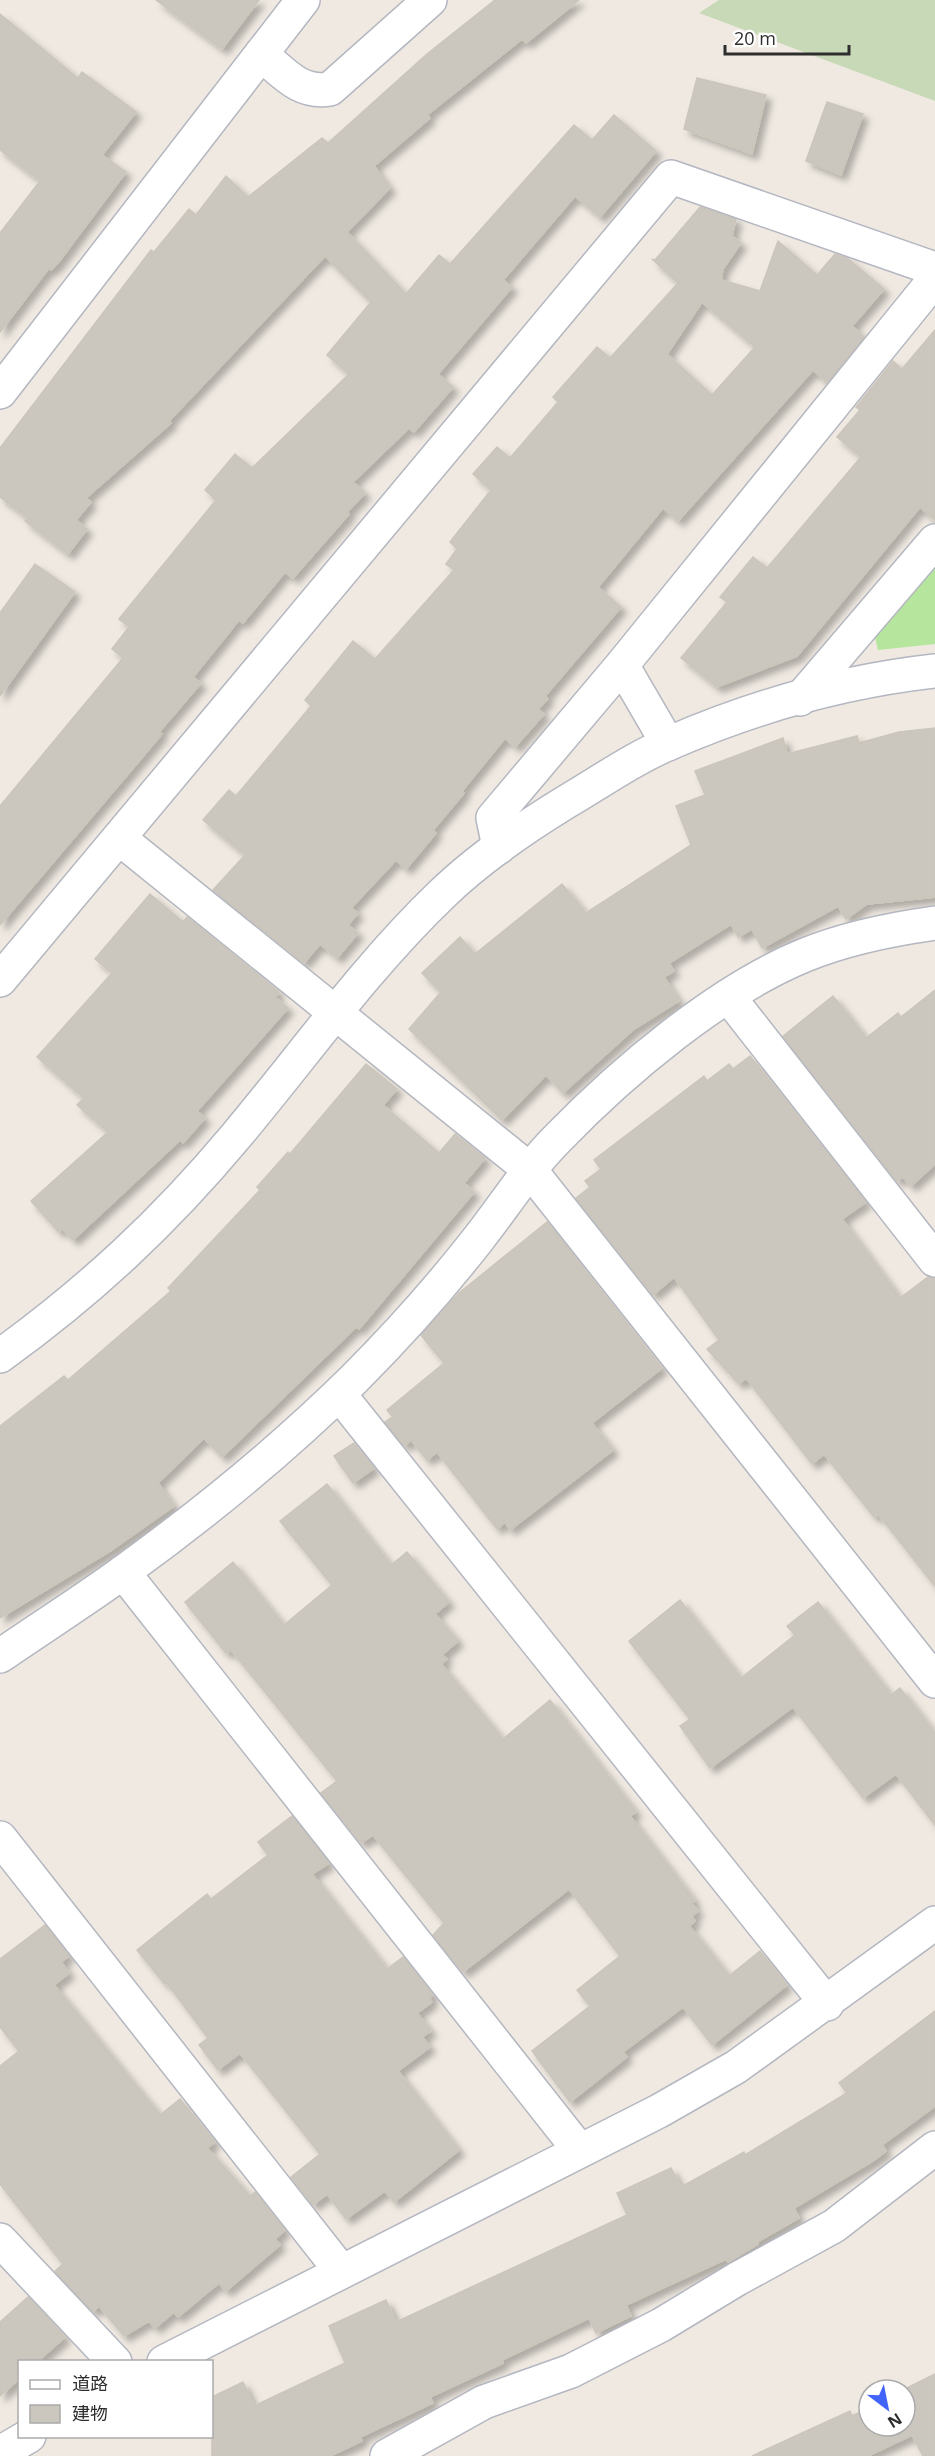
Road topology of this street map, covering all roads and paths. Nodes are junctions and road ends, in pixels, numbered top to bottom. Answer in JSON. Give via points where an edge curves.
{"nodes":[{"id":1,"x":303,"y":0,"type":"edge"},
{"id":2,"x":430,"y":0,"type":"edge"},
{"id":3,"x":261,"y":54,"type":"junction"},
{"id":4,"x":935,"y":269,"type":"edge"},
{"id":5,"x":935,"y":279,"type":"edge"},
{"id":6,"x":0,"y":392,"type":"edge"},
{"id":7,"x":935,"y":541,"type":"edge"},
{"id":8,"x":622,"y":665,"type":"junction"},
{"id":9,"x":935,"y":671,"type":"edge"},
{"id":10,"x":800,"y":699,"type":"junction"},
{"id":11,"x":668,"y":744,"type":"junction"},
{"id":12,"x":119,"y":838,"type":"junction"},
{"id":13,"x":499,"y":847,"type":"junction"},
{"id":14,"x":935,"y":923,"type":"edge"},
{"id":15,"x":0,"y":980,"type":"edge"},
{"id":16,"x":728,"y":996,"type":"junction"},
{"id":17,"x":335,"y":1011,"type":"junction"},
{"id":18,"x":530,"y":1170,"type":"junction"},
{"id":19,"x":935,"y":1260,"type":"edge"},
{"id":20,"x":0,"y":1356,"type":"edge"},
{"id":21,"x":339,"y":1394,"type":"junction"},
{"id":22,"x":123,"y":1572,"type":"junction"},
{"id":23,"x":0,"y":1656,"type":"edge"},
{"id":24,"x":935,"y":1681,"type":"edge"},
{"id":25,"x":0,"y":1838,"type":"edge"},
{"id":26,"x":935,"y":1923,"type":"edge"},
{"id":27,"x":827,"y":2004,"type":"junction"},
{"id":28,"x":935,"y":2148,"type":"edge"},
{"id":29,"x":580,"y":2151,"type":"junction"},
{"id":30,"x":0,"y":2240,"type":"edge"},
{"id":31,"x":341,"y":2271,"type":"junction"},
{"id":32,"x":114,"y":2360,"type":"edge"},
{"id":33,"x":166,"y":2360,"type":"edge"},
{"id":34,"x":26,"y":2438,"type":"edge"},
{"id":35,"x":0,"y":2453,"type":"edge"},
{"id":36,"x":387,"y":2456,"type":"edge"}],
"edges":[{"from":1,"to":3,"type":"street"},
{"from":2,"to":3,"type":"street","via":[[330,89],[316,92],[300,86]]},
{"from":3,"to":6,"type":"street"},
{"from":4,"to":12,"type":"street","via":[[671,177]]},
{"from":5,"to":8,"type":"street"},
{"from":7,"to":10,"type":"street"},
{"from":8,"to":11,"type":"street"},
{"from":8,"to":13,"type":"street","via":[[493,818]]},
{"from":9,"to":10,"type":"street","via":[[866,682]]},
{"from":10,"to":11,"type":"street","via":[[740,716]]},
{"from":11,"to":13,"type":"street","via":[[615,772]]},
{"from":12,"to":15,"type":"street"},
{"from":12,"to":17,"type":"street"},
{"from":13,"to":17,"type":"street","via":[[442,893]]},
{"from":14,"to":16,"type":"street","via":[[891,929],[807,954]]},
{"from":16,"to":18,"type":"street","via":[[627,1074],[557,1139]]},
{"from":16,"to":19,"type":"street"},
{"from":17,"to":18,"type":"street"},
{"from":17,"to":20,"type":"street","via":[[237,1135],[140,1242],[42,1326]]},
{"from":18,"to":21,"type":"street","via":[[411,1319]]},
{"from":18,"to":24,"type":"street"},
{"from":21,"to":22,"type":"street","via":[[242,1481]]},
{"from":21,"to":27,"type":"street"},
{"from":22,"to":23,"type":"street"},
{"from":22,"to":29,"type":"street"},
{"from":25,"to":31,"type":"street"},
{"from":26,"to":27,"type":"street"},
{"from":27,"to":29,"type":"street","via":[[736,2067]]},
{"from":28,"to":36,"type":"street","via":[[834,2226],[661,2325],[572,2371],[484,2402]]},
{"from":29,"to":31,"type":"street"},
{"from":30,"to":32,"type":"street"},
{"from":31,"to":33,"type":"street"},
{"from":34,"to":35,"type":"street"}]}
